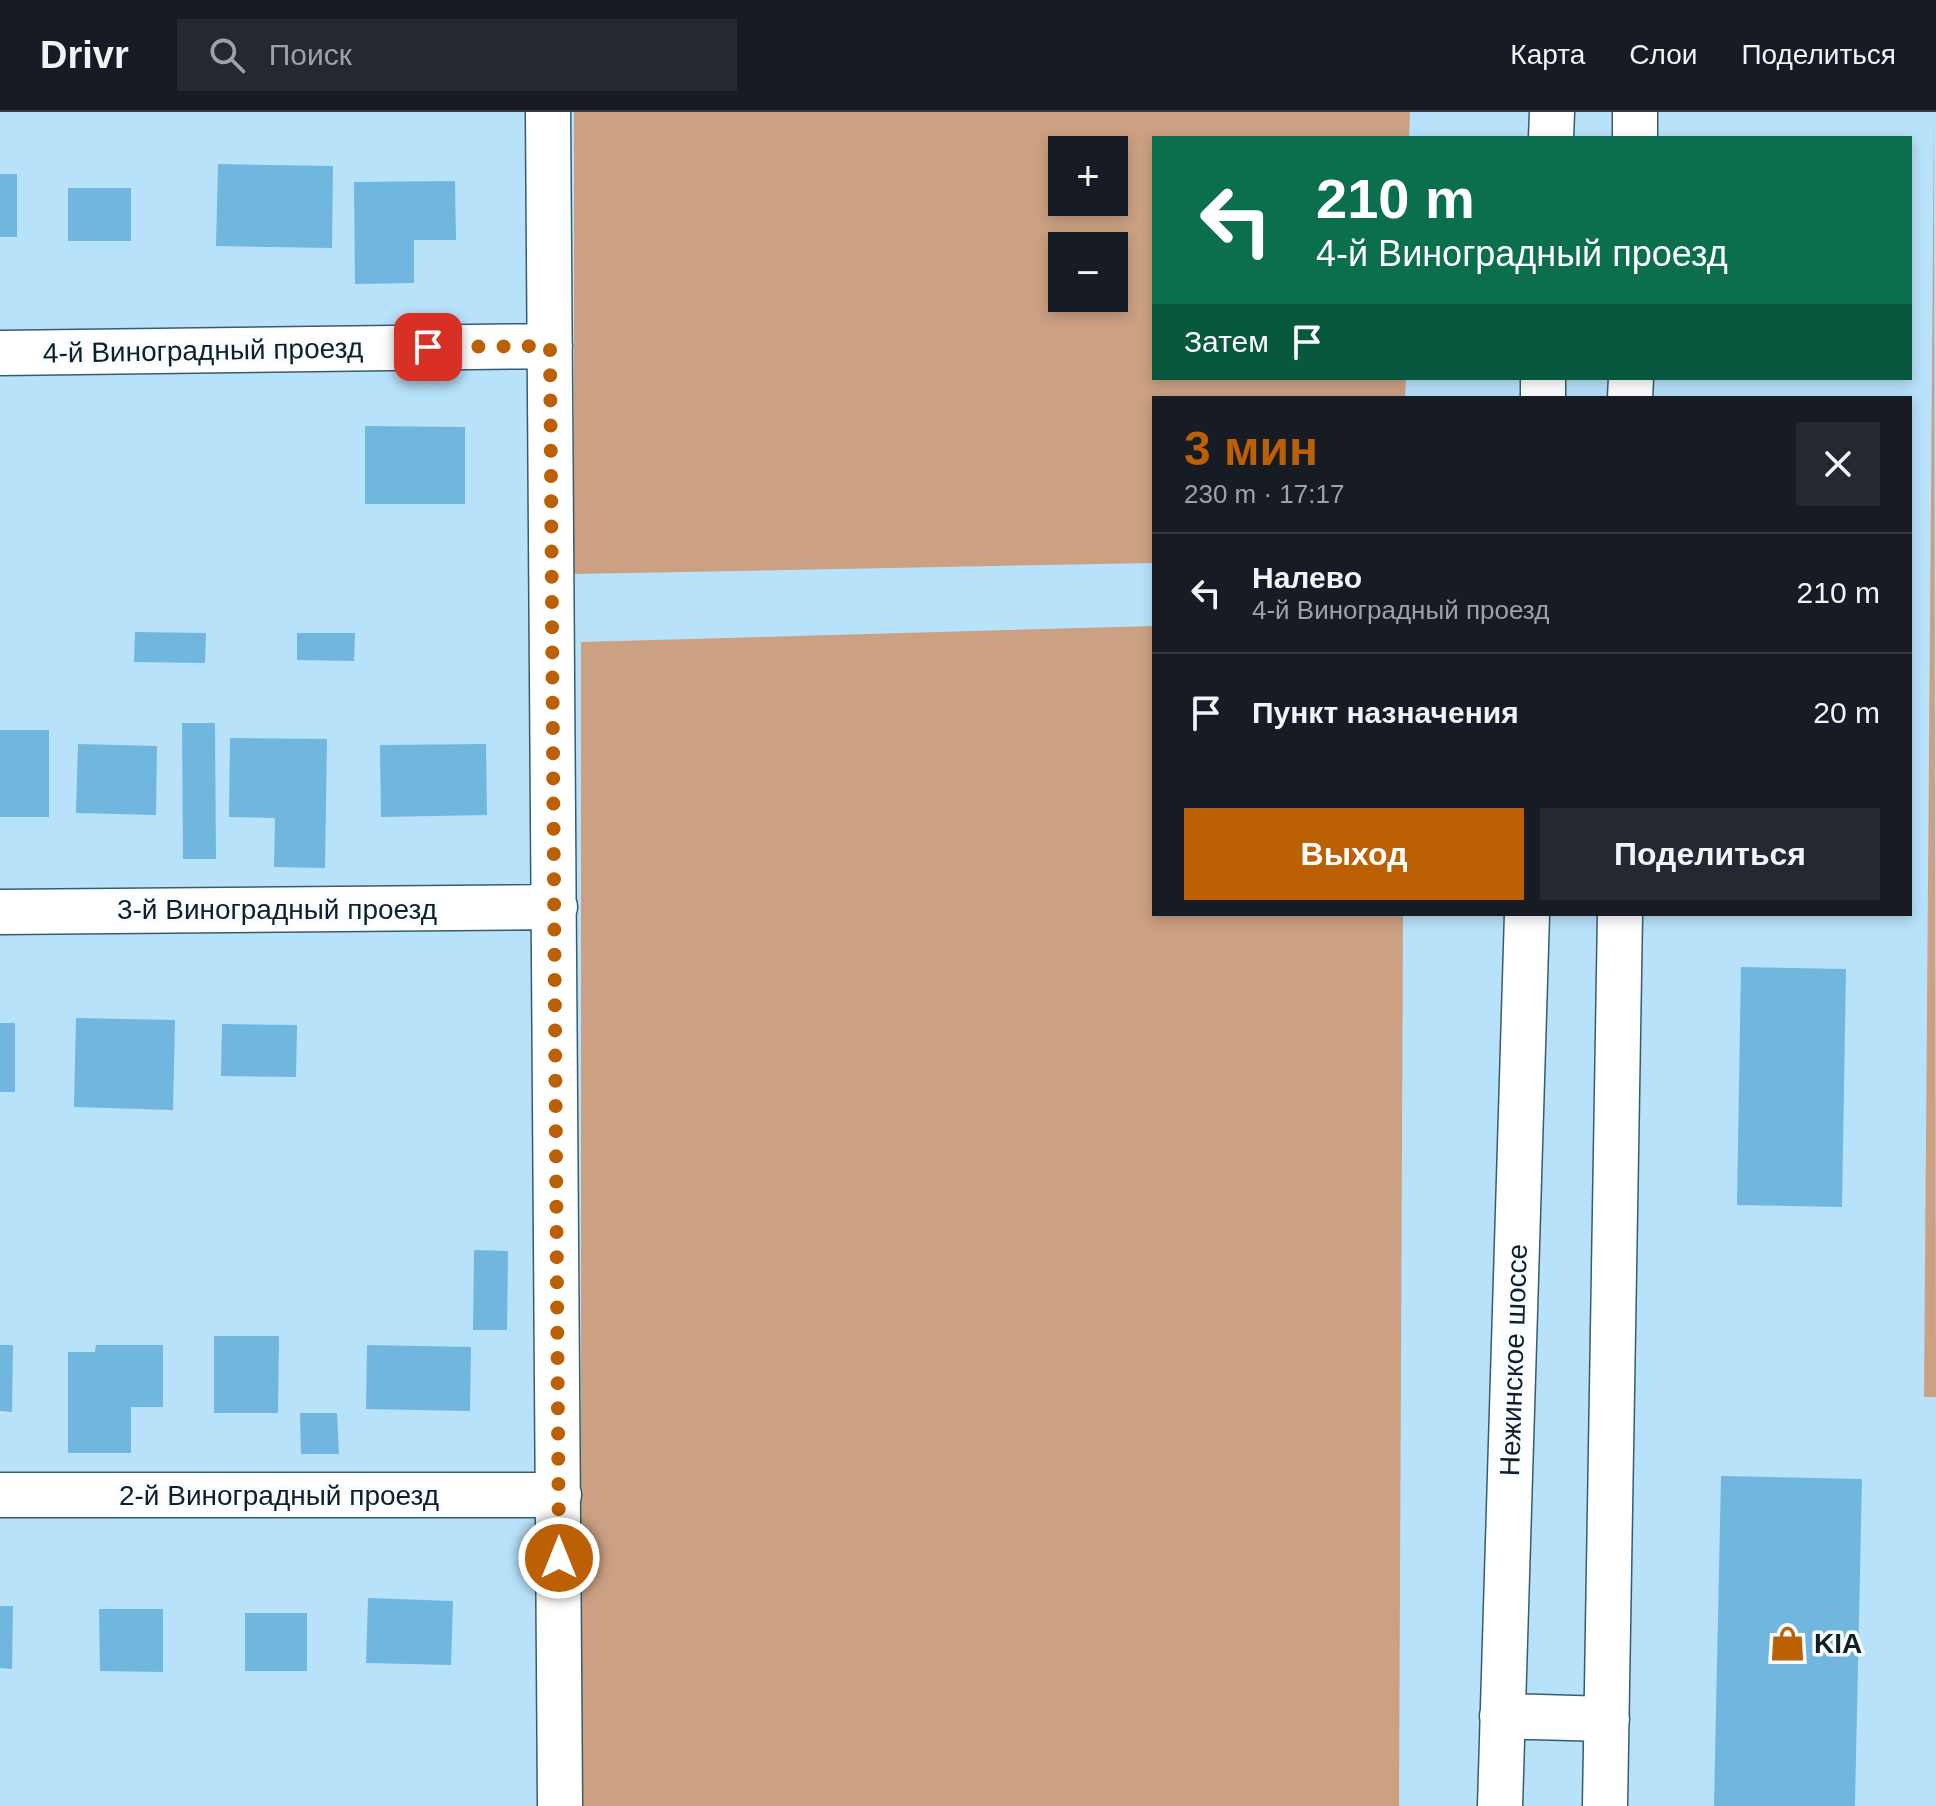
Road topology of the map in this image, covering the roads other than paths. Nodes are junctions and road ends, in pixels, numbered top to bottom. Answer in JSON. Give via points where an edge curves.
{"nodes":[{"id":1,"x":548,"y":112,"type":"edge"},
{"id":2,"x":1552,"y":112,"type":"edge"},
{"id":3,"x":1635,"y":112,"type":"edge"},
{"id":4,"x":1551,"y":136,"type":"edge"},
{"id":5,"x":1635,"y":136,"type":"edge"},
{"id":6,"x":550,"y":346,"type":"junction"},
{"id":7,"x":0,"y":353,"type":"edge"},
{"id":8,"x":555,"y":907,"type":"junction"},
{"id":9,"x":0,"y":912,"type":"edge"},
{"id":10,"x":1527,"y":916,"type":"edge"},
{"id":11,"x":1620,"y":916,"type":"edge"},
{"id":12,"x":0,"y":1495,"type":"edge"},
{"id":13,"x":559,"y":1495,"type":"junction"},
{"id":14,"x":1502,"y":1716,"type":"junction"},
{"id":15,"x":1607,"y":1719,"type":"junction"},
{"id":16,"x":560,"y":1806,"type":"edge"},
{"id":17,"x":1500,"y":1806,"type":"edge"},
{"id":18,"x":1605,"y":1806,"type":"edge"}],
"edges":[{"from":1,"to":6,"type":"street"},
{"from":2,"to":4,"type":"street"},
{"from":3,"to":5,"type":"street"},
{"from":6,"to":7,"type":"street","name":"4-й Виноградный проезд"},
{"from":6,"to":8,"type":"street"},
{"from":8,"to":9,"type":"street","name":"3-й Виноградный проезд"},
{"from":8,"to":13,"type":"street"},
{"from":10,"to":14,"type":"street","name":"Нежинское шоссе"},
{"from":11,"to":15,"type":"street"},
{"from":12,"to":13,"type":"street","name":"2-й Виноградный проезд"},
{"from":13,"to":16,"type":"street"},
{"from":14,"to":15,"type":"street"},
{"from":14,"to":17,"type":"street","name":"Нежинское шоссе"},
{"from":15,"to":18,"type":"street"}]}
